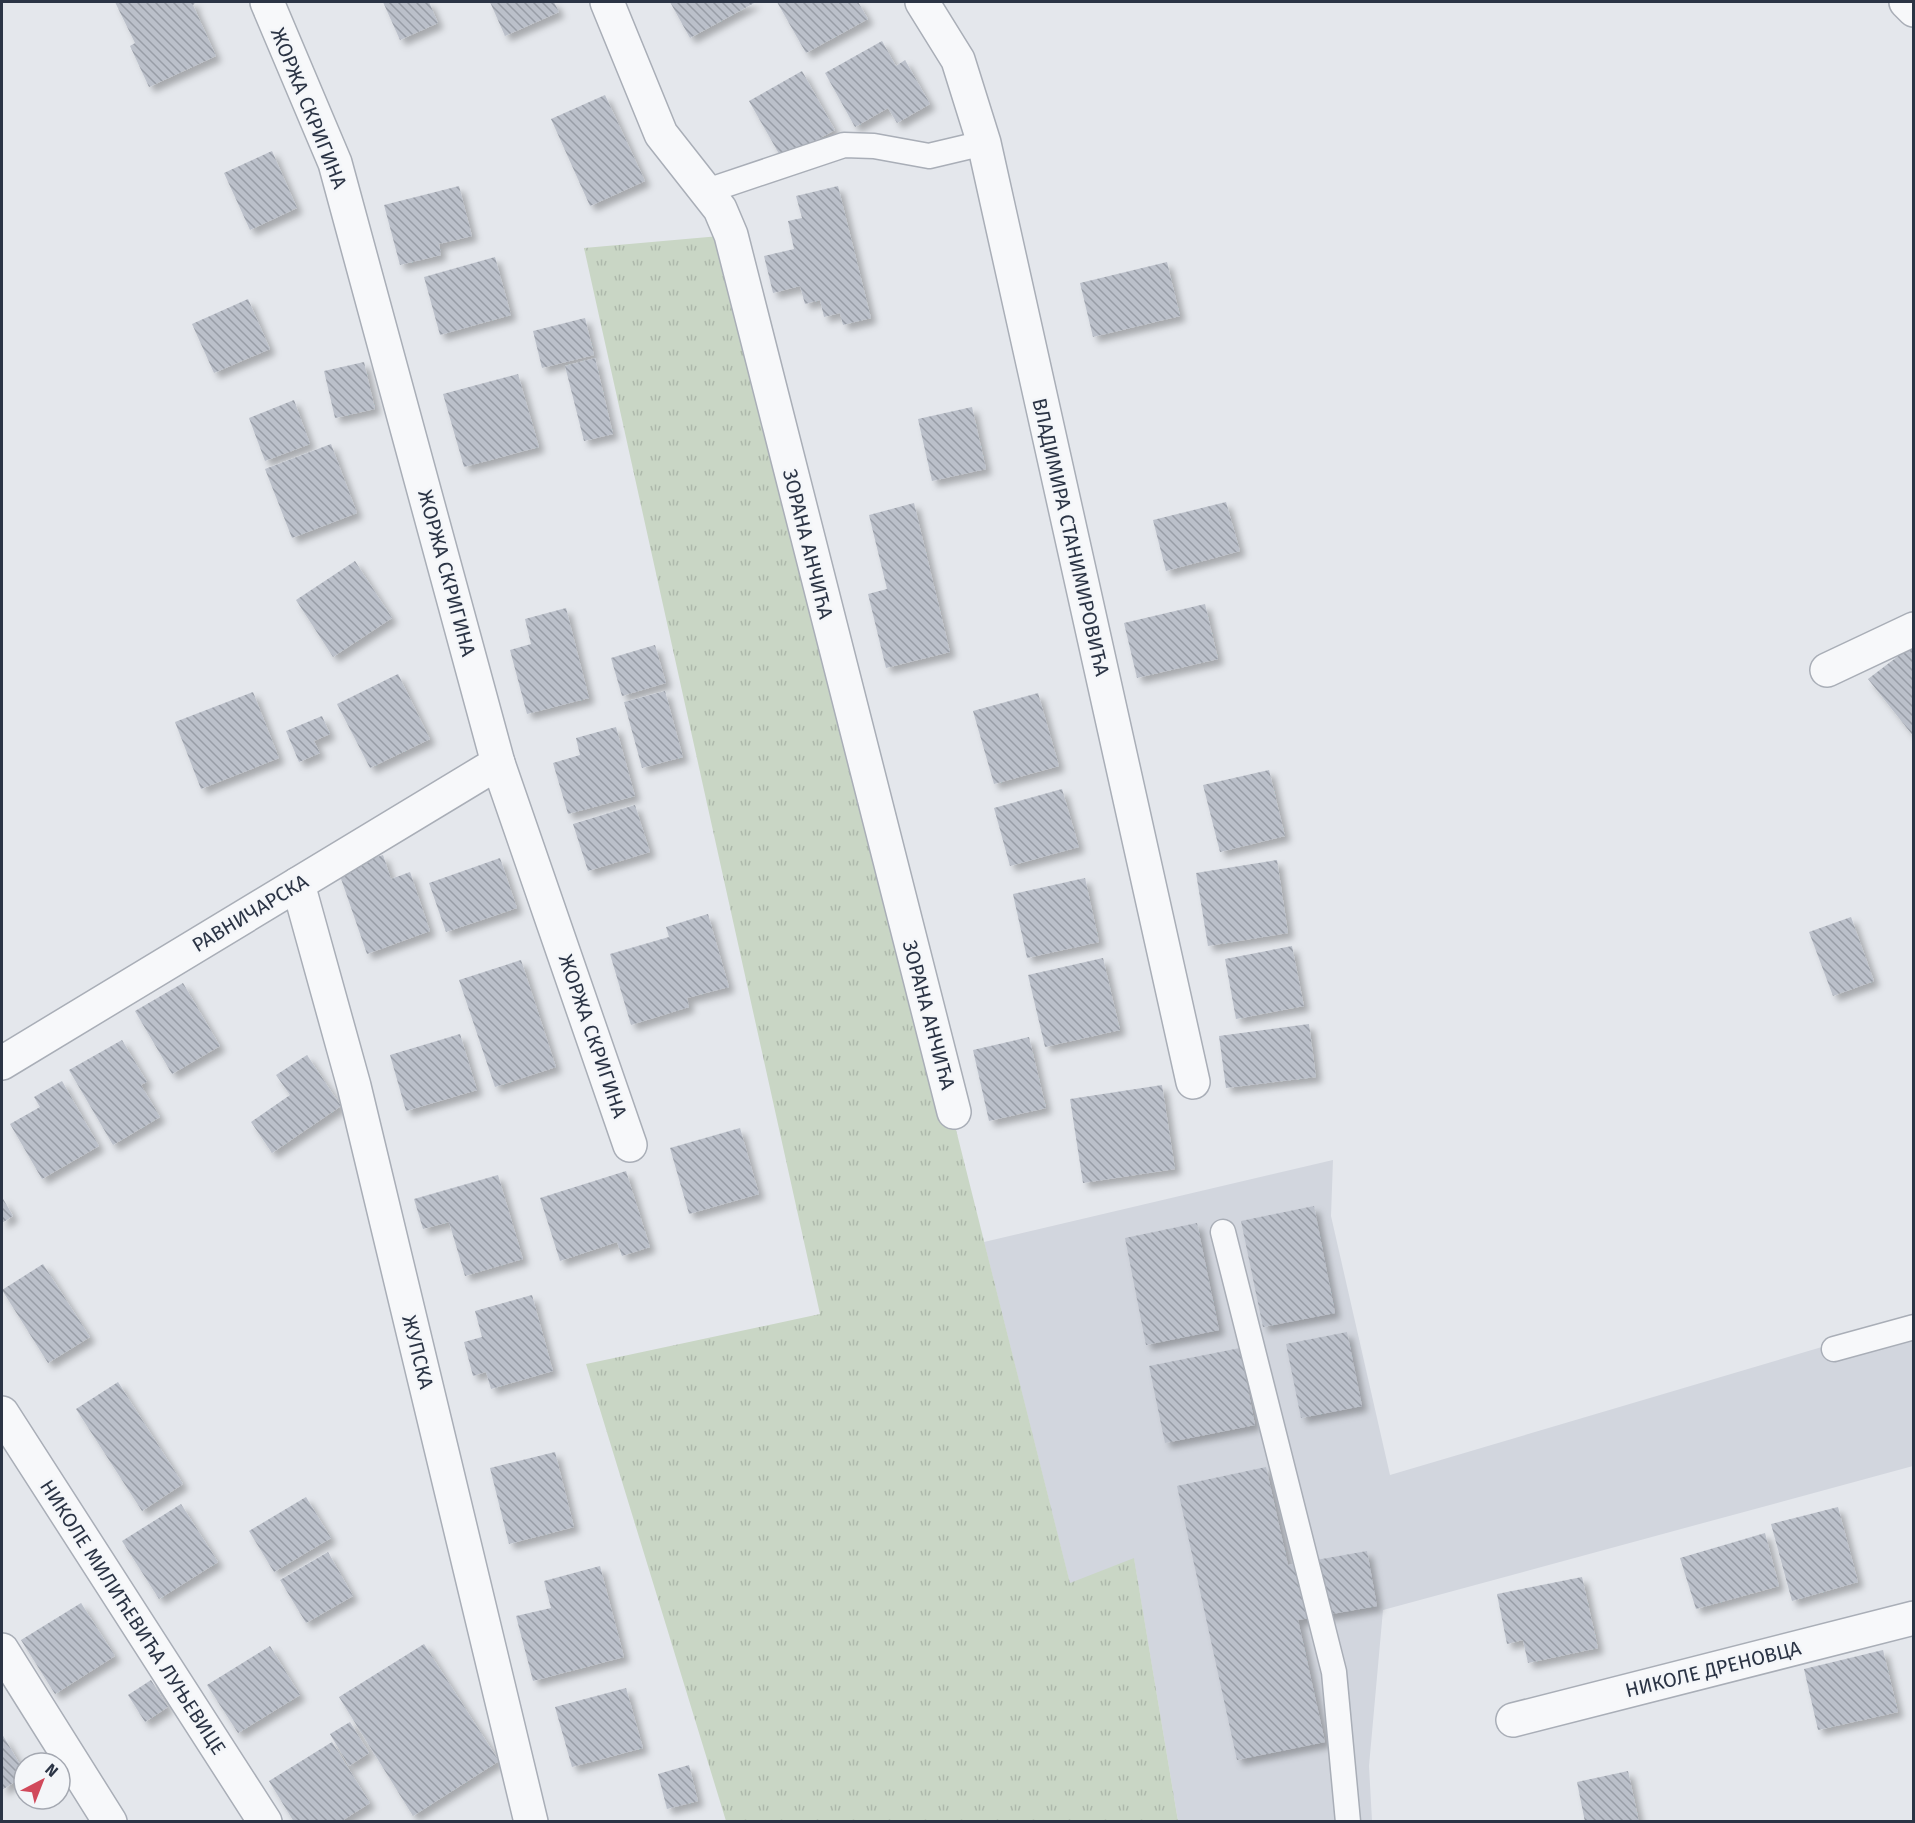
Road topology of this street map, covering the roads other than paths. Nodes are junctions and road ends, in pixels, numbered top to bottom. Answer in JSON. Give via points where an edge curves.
{"nodes":[{"id":1,"x":267,"y":2,"type":"edge"},
{"id":2,"x":607,"y":2,"type":"edge"},
{"id":3,"x":922,"y":2,"type":"edge"},
{"id":4,"x":1906,"y":2,"type":"edge"},
{"id":5,"x":1914,"y":10,"type":"edge"},
{"id":6,"x":984,"y":143,"type":"junction"},
{"id":7,"x":707,"y":191,"type":"junction"},
{"id":8,"x":1914,"y":629,"type":"edge"},
{"id":9,"x":1827,"y":670,"type":"dead end"},
{"id":10,"x":498,"y":763,"type":"junction"},
{"id":11,"x":298,"y":884,"type":"junction"},
{"id":12,"x":2,"y":1063,"type":"edge"},
{"id":13,"x":1193,"y":1082,"type":"dead end"},
{"id":14,"x":954,"y":1112,"type":"dead end"},
{"id":15,"x":630,"y":1145,"type":"dead end"},
{"id":16,"x":1223,"y":1232,"type":"dead end"},
{"id":17,"x":1914,"y":1327,"type":"edge"},
{"id":18,"x":1834,"y":1349,"type":"dead end"},
{"id":19,"x":2,"y":1413,"type":"edge"},
{"id":20,"x":1914,"y":1618,"type":"edge"},
{"id":21,"x":2,"y":1650,"type":"edge"},
{"id":22,"x":1513,"y":1720,"type":"dead end"},
{"id":23,"x":110,"y":1821,"type":"edge"},
{"id":24,"x":265,"y":1821,"type":"edge"},
{"id":25,"x":531,"y":1821,"type":"edge"},
{"id":26,"x":1348,"y":1821,"type":"edge"}],
"edges":[{"from":1,"to":10,"type":"street","name":"ЖОРЖА СКРИГИНА","via":[[335,163]]},
{"from":2,"to":7,"type":"street","name":"ЗОРАНА АНЧИЋА","via":[[661,134]]},
{"from":3,"to":6,"type":"street","name":"ВЛАДИМИРА СТАНИМИРОВИЋА","via":[[958,60]]},
{"from":4,"to":5,"type":"street"},
{"from":6,"to":7,"type":"lane","via":[[929,156],[844,145]]},
{"from":6,"to":13,"type":"street","name":"ВЛАДИМИРА СТАНИМИРОВИЋА"},
{"from":7,"to":14,"type":"street","name":"ЗОРАНА АНЧИЋА","via":[[731,235]]},
{"from":8,"to":9,"type":"street"},
{"from":10,"to":11,"type":"street","name":"РАВНИЧАРСКА"},
{"from":10,"to":15,"type":"street","name":"ЖОРЖА СКРИГИНА"},
{"from":11,"to":12,"type":"street","name":"РАВНИЧАРСКА"},
{"from":11,"to":25,"type":"street","name":"ЖУПСКА","via":[[357,1097]]},
{"from":16,"to":26,"type":"lane","via":[[1334,1672]]},
{"from":17,"to":18,"type":"lane"},
{"from":19,"to":24,"type":"street","name":"НИКОЛЕ МИЛИЋЕВИЋА ЛУЊЕВИЦЕ"},
{"from":20,"to":22,"type":"street","name":"НИКОЛЕ ДРЕНОВЦА"},
{"from":21,"to":23,"type":"street"}]}
